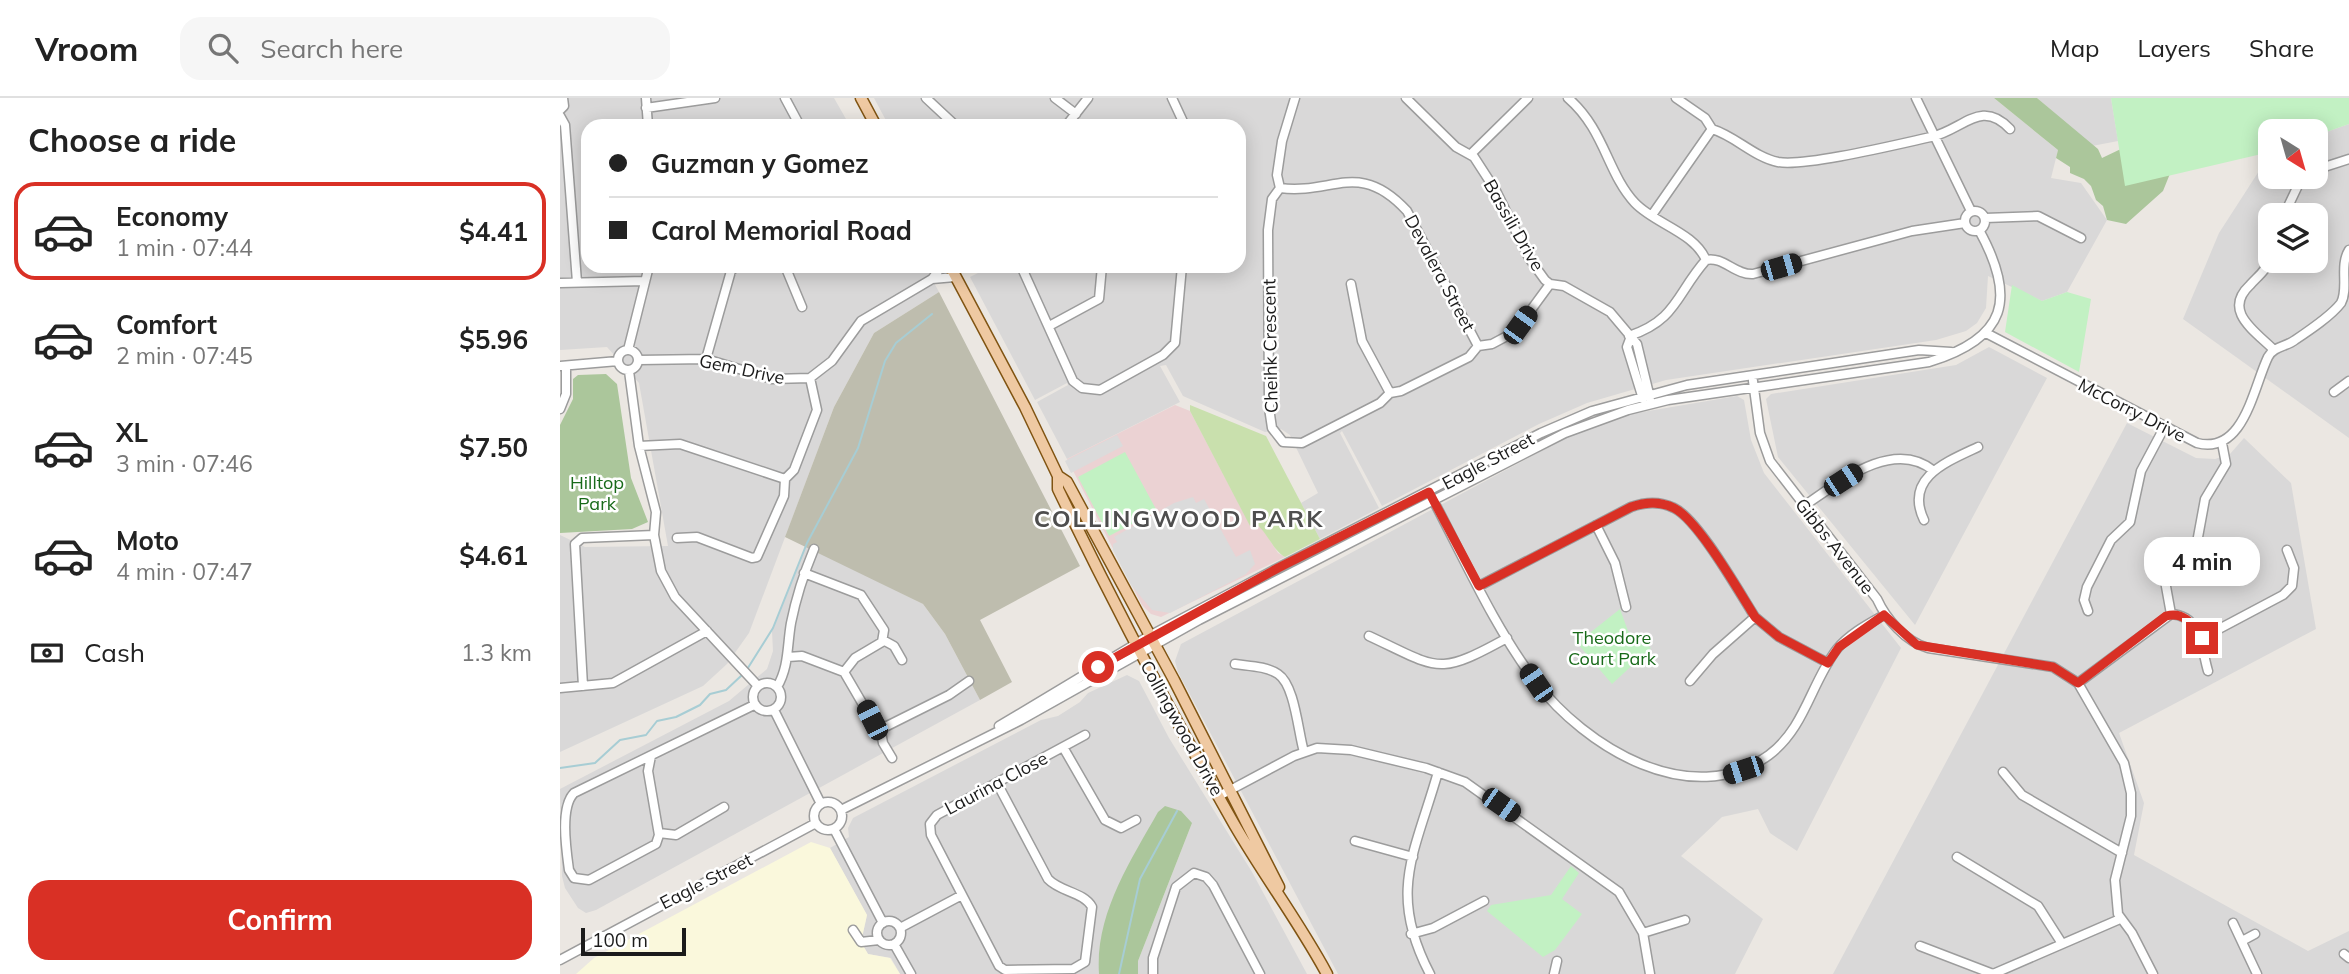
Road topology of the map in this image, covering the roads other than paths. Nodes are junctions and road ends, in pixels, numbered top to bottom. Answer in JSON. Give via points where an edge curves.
{"nodes":[{"id":1,"x":563,"y":98,"type":"edge"},
{"id":2,"x":646,"y":98,"type":"edge"},
{"id":3,"x":715,"y":98,"type":"edge"},
{"id":4,"x":785,"y":98,"type":"edge"},
{"id":5,"x":861,"y":98,"type":"edge"},
{"id":6,"x":926,"y":98,"type":"edge"},
{"id":7,"x":1055,"y":98,"type":"edge"},
{"id":8,"x":1088,"y":98,"type":"edge"},
{"id":9,"x":1172,"y":98,"type":"edge"},
{"id":10,"x":1295,"y":98,"type":"edge"},
{"id":11,"x":1406,"y":98,"type":"edge"},
{"id":12,"x":1528,"y":98,"type":"edge"},
{"id":13,"x":1568,"y":98,"type":"edge"},
{"id":14,"x":1676,"y":98,"type":"edge"},
{"id":15,"x":1916,"y":98,"type":"edge"},
{"id":16,"x":646,"y":108,"type":"junction"},
{"id":17,"x":560,"y":110,"type":"edge"},
{"id":18,"x":1076,"y":114,"type":"junction"},
{"id":19,"x":560,"y":116,"type":"edge"},
{"id":20,"x":647,"y":119,"type":"edge"},
{"id":21,"x":796,"y":119,"type":"edge"},
{"id":22,"x":872,"y":119,"type":"edge"},
{"id":23,"x":948,"y":119,"type":"edge"},
{"id":24,"x":1072,"y":119,"type":"edge"},
{"id":25,"x":1182,"y":119,"type":"edge"},
{"id":26,"x":1712,"y":129,"type":"junction"},
{"id":27,"x":2010,"y":129,"type":"dead end"},
{"id":28,"x":1934,"y":136,"type":"junction"},
{"id":29,"x":1471,"y":154,"type":"junction"},
{"id":30,"x":2349,"y":159,"type":"edge"},
{"id":31,"x":2328,"y":166,"type":"edge"},
{"id":32,"x":1280,"y":188,"type":"junction"},
{"id":33,"x":1971,"y":211,"type":"junction"},
{"id":34,"x":1652,"y":215,"type":"junction"},
{"id":35,"x":1985,"y":218,"type":"junction"},
{"id":36,"x":1965,"y":223,"type":"junction"},
{"id":37,"x":1979,"y":230,"type":"junction"},
{"id":38,"x":2081,"y":238,"type":"dead end"},
{"id":39,"x":2349,"y":250,"type":"edge"},
{"id":40,"x":1706,"y":260,"type":"junction"},
{"id":41,"x":647,"y":273,"type":"edge"},
{"id":42,"x":730,"y":273,"type":"edge"},
{"id":43,"x":788,"y":273,"type":"edge"},
{"id":44,"x":937,"y":273,"type":"edge"},
{"id":45,"x":953,"y":273,"type":"edge"},
{"id":46,"x":1024,"y":273,"type":"edge"},
{"id":47,"x":1101,"y":273,"type":"edge"},
{"id":48,"x":1181,"y":273,"type":"edge"},
{"id":49,"x":2261,"y":273,"type":"edge"},
{"id":50,"x":955,"y":277,"type":"junction"},
{"id":51,"x":933,"y":279,"type":"junction"},
{"id":52,"x":645,"y":281,"type":"junction"},
{"id":53,"x":577,"y":282,"type":"junction"},
{"id":54,"x":560,"y":283,"type":"edge"},
{"id":55,"x":1351,"y":284,"type":"dead end"},
{"id":56,"x":1550,"y":284,"type":"junction"},
{"id":57,"x":802,"y":307,"type":"dead end"},
{"id":58,"x":1051,"y":326,"type":"junction"},
{"id":59,"x":1986,"y":333,"type":"junction"},
{"id":60,"x":1629,"y":337,"type":"junction"},
{"id":61,"x":1478,"y":346,"type":"junction"},
{"id":62,"x":628,"y":350,"type":"junction"},
{"id":63,"x":2274,"y":350,"type":"junction"},
{"id":64,"x":1954,"y":352,"type":"junction"},
{"id":65,"x":706,"y":359,"type":"junction"},
{"id":66,"x":639,"y":360,"type":"junction"},
{"id":67,"x":618,"y":361,"type":"junction"},
{"id":68,"x":563,"y":366,"type":"edge"},
{"id":69,"x":629,"y":371,"type":"junction"},
{"id":70,"x":1752,"y":375,"type":"junction"},
{"id":71,"x":810,"y":378,"type":"junction"},
{"id":72,"x":2349,"y":382,"type":"edge"},
{"id":73,"x":1754,"y":386,"type":"junction"},
{"id":74,"x":2334,"y":392,"type":"dead end"},
{"id":75,"x":1390,"y":393,"type":"junction"},
{"id":76,"x":1651,"y":393,"type":"junction"},
{"id":77,"x":1640,"y":396,"type":"junction"},
{"id":78,"x":1649,"y":404,"type":"junction"},
{"id":79,"x":560,"y":409,"type":"edge"},
{"id":80,"x":2165,"y":426,"type":"junction"},
{"id":81,"x":2222,"y":443,"type":"junction"},
{"id":82,"x":639,"y":446,"type":"junction"},
{"id":83,"x":1979,"y":447,"type":"dead end"},
{"id":84,"x":1934,"y":471,"type":"junction"},
{"id":85,"x":1058,"y":476,"type":"junction"},
{"id":86,"x":785,"y":479,"type":"junction"},
{"id":87,"x":1431,"y":497,"type":"junction"},
{"id":88,"x":1804,"y":506,"type":"junction"},
{"id":89,"x":1924,"y":520,"type":"dead end"},
{"id":90,"x":1596,"y":525,"type":"junction"},
{"id":91,"x":654,"y":535,"type":"junction"},
{"id":92,"x":677,"y":538,"type":"dead end"},
{"id":93,"x":814,"y":549,"type":"dead end"},
{"id":94,"x":2287,"y":550,"type":"dead end"},
{"id":95,"x":804,"y":573,"type":"junction"},
{"id":96,"x":1479,"y":586,"type":"junction"},
{"id":97,"x":1626,"y":607,"type":"dead end"},
{"id":98,"x":2088,"y":611,"type":"dead end"},
{"id":99,"x":2171,"y":614,"type":"junction"},
{"id":100,"x":1884,"y":615,"type":"junction"},
{"id":101,"x":1755,"y":617,"type":"junction"},
{"id":102,"x":707,"y":631,"type":"junction"},
{"id":103,"x":1369,"y":636,"type":"dead end"},
{"id":104,"x":1507,"y":638,"type":"junction"},
{"id":105,"x":2202,"y":638,"type":"junction"},
{"id":106,"x":883,"y":640,"type":"junction"},
{"id":107,"x":1152,"y":640,"type":"junction"},
{"id":108,"x":1138,"y":649,"type":"junction"},
{"id":109,"x":788,"y":657,"type":"junction"},
{"id":110,"x":902,"y":660,"type":"dead end"},
{"id":111,"x":1828,"y":663,"type":"junction"},
{"id":112,"x":1234,"y":664,"type":"dead end"},
{"id":113,"x":2208,"y":671,"type":"dead end"},
{"id":114,"x":844,"y":672,"type":"junction"},
{"id":115,"x":969,"y":681,"type":"dead end"},
{"id":116,"x":1690,"y":681,"type":"dead end"},
{"id":117,"x":2078,"y":683,"type":"junction"},
{"id":118,"x":583,"y":686,"type":"junction"},
{"id":119,"x":758,"y":686,"type":"junction"},
{"id":120,"x":777,"y":687,"type":"junction"},
{"id":121,"x":560,"y":688,"type":"edge"},
{"id":122,"x":754,"y":705,"type":"junction"},
{"id":123,"x":774,"y":710,"type":"junction"},
{"id":124,"x":880,"y":726,"type":"junction"},
{"id":125,"x":1085,"y":735,"type":"dead end"},
{"id":126,"x":1063,"y":747,"type":"junction"},
{"id":127,"x":1304,"y":752,"type":"junction"},
{"id":128,"x":651,"y":756,"type":"junction"},
{"id":129,"x":892,"y":758,"type":"dead end"},
{"id":130,"x":1438,"y":772,"type":"junction"},
{"id":131,"x":2003,"y":772,"type":"dead end"},
{"id":132,"x":997,"y":783,"type":"junction"},
{"id":133,"x":1224,"y":794,"type":"junction"},
{"id":134,"x":821,"y":804,"type":"junction"},
{"id":135,"x":724,"y":807,"type":"dead end"},
{"id":136,"x":841,"y":810,"type":"junction"},
{"id":137,"x":1136,"y":820,"type":"dead end"},
{"id":138,"x":816,"y":823,"type":"junction"},
{"id":139,"x":834,"y":829,"type":"junction"},
{"id":140,"x":659,"y":833,"type":"junction"},
{"id":141,"x":1355,"y":841,"type":"dead end"},
{"id":142,"x":2123,"y":853,"type":"junction"},
{"id":143,"x":1413,"y":857,"type":"junction"},
{"id":144,"x":1957,"y":857,"type":"dead end"},
{"id":145,"x":962,"y":895,"type":"junction"},
{"id":146,"x":1484,"y":901,"type":"dead end"},
{"id":147,"x":2120,"y":919,"type":"junction"},
{"id":148,"x":1685,"y":920,"type":"dead end"},
{"id":149,"x":883,"y":922,"type":"junction"},
{"id":150,"x":2233,"y":923,"type":"dead end"},
{"id":151,"x":900,"y":928,"type":"junction"},
{"id":152,"x":853,"y":930,"type":"dead end"},
{"id":153,"x":1643,"y":933,"type":"junction"},
{"id":154,"x":1411,"y":934,"type":"junction"},
{"id":155,"x":2255,"y":934,"type":"dead end"},
{"id":156,"x":879,"y":940,"type":"junction"},
{"id":157,"x":2242,"y":941,"type":"junction"},
{"id":158,"x":2061,"y":942,"type":"junction"},
{"id":159,"x":894,"y":944,"type":"junction"},
{"id":160,"x":1920,"y":946,"type":"dead end"},
{"id":161,"x":560,"y":960,"type":"edge"},
{"id":162,"x":1557,"y":961,"type":"dead end"},
{"id":163,"x":911,"y":974,"type":"edge"},
{"id":164,"x":1153,"y":974,"type":"edge"},
{"id":165,"x":1260,"y":974,"type":"edge"},
{"id":166,"x":1325,"y":974,"type":"edge"},
{"id":167,"x":1430,"y":974,"type":"edge"},
{"id":168,"x":1554,"y":974,"type":"edge"},
{"id":169,"x":1650,"y":974,"type":"edge"},
{"id":170,"x":2153,"y":974,"type":"edge"},
{"id":171,"x":2258,"y":974,"type":"edge"}],
"edges":[{"from":1,"to":17,"type":"street"},
{"from":2,"to":16,"type":"street"},
{"from":3,"to":16,"type":"street"},
{"from":4,"to":21,"type":"street"},
{"from":5,"to":22,"type":"main road"},
{"from":6,"to":23,"type":"street"},
{"from":7,"to":18,"type":"street"},
{"from":8,"to":18,"type":"street"},
{"from":9,"to":25,"type":"street"},
{"from":10,"to":32,"type":"street","name":"Cheihk Crescent","via":[[1282,141],[1277,174]]},
{"from":11,"to":29,"type":"street","name":"Bassili Drive","via":[[1455,147]]},
{"from":12,"to":29,"type":"street"},
{"from":13,"to":34,"type":"street","via":[[1592,123],[1632,201]]},
{"from":14,"to":26,"type":"street","via":[[1705,118]]},
{"from":15,"to":28,"type":"street"},
{"from":16,"to":20,"type":"street"},
{"from":18,"to":24,"type":"street"},
{"from":19,"to":53,"type":"street","via":[[565,125]]},
{"from":26,"to":28,"type":"street","via":[[1724,131],[1762,156],[1792,163]]},
{"from":26,"to":34,"type":"street"},
{"from":27,"to":28,"type":"street","via":[[1996,114],[1986,113]]},
{"from":28,"to":33,"type":"street"},
{"from":29,"to":56,"type":"street","name":"Bassili Drive","via":[[1496,191],[1529,258]]},
{"from":30,"to":31,"type":"street"},
{"from":32,"to":61,"type":"street","name":"Devalera Street","via":[[1349,180],[1390,193],[1407,211]]},
{"from":32,"to":75,"type":"street","name":"Cheihk Crescent","via":[[1272,199],[1268,230],[1269,408],[1276,437],[1290,444],[1302,443],[1380,403]]},
{"from":33,"to":35,"type":"street","via":[[1981,212]]},
{"from":33,"to":36,"type":"street"},
{"from":34,"to":40,"type":"street","via":[[1696,245]]},
{"from":35,"to":37,"type":"street"},
{"from":35,"to":38,"type":"street","via":[[2038,216]]},
{"from":36,"to":37,"type":"street","via":[[1971,230]]},
{"from":36,"to":40,"type":"street","via":[[1912,231],[1753,274]]},
{"from":37,"to":59,"type":"street","via":[[2002,289],[1995,319]]},
{"from":39,"to":63,"type":"street","via":[[2344,258],[2341,304],[2297,339]]},
{"from":40,"to":60,"type":"street","via":[[1668,316]]},
{"from":41,"to":52,"type":"street"},
{"from":42,"to":65,"type":"street"},
{"from":43,"to":57,"type":"street"},
{"from":44,"to":51,"type":"street","name":"Gem Drive"},
{"from":45,"to":50,"type":"main road","name":"Collingwood Drive"},
{"from":46,"to":58,"type":"street"},
{"from":47,"to":58,"type":"street","via":[[1099,299]]},
{"from":48,"to":58,"type":"street","via":[[1175,343],[1163,355],[1100,390],[1075,384],[1053,341]]},
{"from":49,"to":63,"type":"street","via":[[2243,292],[2239,309],[2246,325]]},
{"from":50,"to":51,"type":"street","name":"Gem Drive"},
{"from":50,"to":85,"type":"main road","name":"Collingwood Drive"},
{"from":51,"to":71,"type":"street","name":"Gem Drive","via":[[861,321],[832,361]]},
{"from":52,"to":53,"type":"street"},
{"from":52,"to":62,"type":"street"},
{"from":53,"to":54,"type":"street"},
{"from":55,"to":75,"type":"street","via":[[1359,332]]},
{"from":56,"to":60,"type":"street","name":"Bassili Drive","via":[[1564,286],[1610,312]]},
{"from":56,"to":61,"type":"street","name":"Cheihk Crescent","via":[[1520,325],[1492,344]]},
{"from":59,"to":64,"type":"street","name":"Eagle Street"},
{"from":59,"to":80,"type":"street","name":"McCorry Drive"},
{"from":60,"to":76,"type":"street","name":"Bassili Drive","via":[[1637,344]]},
{"from":60,"to":77,"type":"street","via":[[1627,346]]},
{"from":61,"to":75,"type":"street","name":"Cheihk Crescent","via":[[1469,357]]},
{"from":62,"to":66,"type":"street"},
{"from":62,"to":67,"type":"street"},
{"from":63,"to":81,"type":"street","via":[[2234,434]]},
{"from":64,"to":70,"type":"street","name":"Eagle Street","via":[[1919,351]]},
{"from":64,"to":73,"type":"street","name":"Eagle Street","via":[[1929,362]]},
{"from":65,"to":66,"type":"street","name":"Gem Drive"},
{"from":65,"to":71,"type":"street","name":"Gem Drive","via":[[772,379]]},
{"from":66,"to":69,"type":"street"},
{"from":67,"to":68,"type":"street"},
{"from":67,"to":69,"type":"street"},
{"from":68,"to":79,"type":"street","via":[[566,394]]},
{"from":69,"to":82,"type":"street"},
{"from":70,"to":73,"type":"street","name":"Gibbs Avenue"},
{"from":70,"to":76,"type":"street","name":"Eagle Street"},
{"from":71,"to":86,"type":"street","via":[[817,410],[794,470]]},
{"from":72,"to":74,"type":"street"},
{"from":73,"to":78,"type":"street","name":"Eagle Street"},
{"from":73,"to":88,"type":"street","name":"Gibbs Avenue","via":[[1766,454]]},
{"from":76,"to":77,"type":"street","name":"Eagle Street"},
{"from":76,"to":78,"type":"street","name":"Bassili Drive"},
{"from":77,"to":78,"type":"street"},
{"from":77,"to":87,"type":"street","name":"Eagle Street","via":[[1563,423]]},
{"from":78,"to":87,"type":"street","name":"Eagle Street","via":[[1565,433]]},
{"from":80,"to":81,"type":"street","name":"McCorry Drive","via":[[2197,443]]},
{"from":80,"to":98,"type":"street","via":[[2141,471],[2130,522],[2110,540],[2087,586],[2084,600]]},
{"from":81,"to":99,"type":"street","via":[[2227,464],[2205,499],[2196,548],[2165,581]]},
{"from":82,"to":86,"type":"street","via":[[680,444]]},
{"from":82,"to":91,"type":"street","via":[[656,512]]},
{"from":83,"to":84,"type":"street"},
{"from":84,"to":88,"type":"street","via":[[1911,459],[1886,461],[1855,472]]},
{"from":84,"to":89,"type":"street","via":[[1917,498]]},
{"from":85,"to":107,"type":"main road","name":"Collingwood Drive","via":[[1067,482]]},
{"from":85,"to":108,"type":"main road","name":"Collingwood Drive","via":[[1058,489]]},
{"from":86,"to":92,"type":"street","via":[[784,496],[757,557],[697,537]]},
{"from":87,"to":96,"type":"street"},
{"from":87,"to":107,"type":"street","name":"Eagle Street"},
{"from":88,"to":100,"type":"street","name":"Gibbs Avenue","via":[[1877,599]]},
{"from":90,"to":96,"type":"street"},
{"from":90,"to":97,"type":"street","via":[[1615,563]]},
{"from":90,"to":101,"type":"street","via":[[1643,503],[1672,507],[1693,524]]},
{"from":91,"to":102,"type":"street","via":[[660,571],[675,597]]},
{"from":91,"to":118,"type":"street","via":[[582,538],[575,544]]},
{"from":93,"to":95,"type":"street"},
{"from":94,"to":105,"type":"street","via":[[2294,568],[2292,586]]},
{"from":95,"to":106,"type":"street","via":[[862,595],[884,630]]},
{"from":95,"to":109,"type":"street"},
{"from":96,"to":104,"type":"street"},
{"from":99,"to":105,"type":"street","via":[[2187,618]]},
{"from":99,"to":117,"type":"street"},
{"from":100,"to":111,"type":"street","via":[[1839,647]]},
{"from":100,"to":117,"type":"street","name":"Gibbs Avenue","via":[[1917,645],[2053,667]]},
{"from":101,"to":111,"type":"street","via":[[1779,637]]},
{"from":101,"to":116,"type":"street"},
{"from":102,"to":118,"type":"street","via":[[613,683]]},
{"from":102,"to":119,"type":"street"},
{"from":103,"to":104,"type":"street","via":[[1438,665],[1460,663]]},
{"from":104,"to":111,"type":"street","via":[[1536,683],[1591,734],[1656,770],[1692,778],[1728,775],[1772,753],[1799,722]]},
{"from":105,"to":113,"type":"street"},
{"from":106,"to":110,"type":"street","via":[[894,646]]},
{"from":106,"to":114,"type":"street","via":[[855,658]]},
{"from":107,"to":108,"type":"street","name":"Eagle Street"},
{"from":107,"to":133,"type":"main road","name":"Collingwood Drive"},
{"from":108,"to":133,"type":"main road","name":"Collingwood Drive"},
{"from":108,"to":136,"type":"street","name":"Eagle Street"},
{"from":109,"to":114,"type":"street","via":[[802,656]]},
{"from":109,"to":120,"type":"street"},
{"from":112,"to":127,"type":"street","via":[[1269,670],[1282,678],[1289,688]]},
{"from":114,"to":124,"type":"street"},
{"from":115,"to":124,"type":"street"},
{"from":117,"to":142,"type":"street","name":"Gibbs Avenue","via":[[2129,778],[2131,816]]},
{"from":118,"to":121,"type":"street"},
{"from":119,"to":120,"type":"street"},
{"from":119,"to":122,"type":"street"},
{"from":120,"to":123,"type":"street","via":[[781,699]]},
{"from":122,"to":123,"type":"street","via":[[763,711]]},
{"from":122,"to":128,"type":"street"},
{"from":123,"to":134,"type":"street"},
{"from":124,"to":129,"type":"street"},
{"from":125,"to":126,"type":"street","name":"Laurina Close"},
{"from":126,"to":132,"type":"street","name":"Laurina Close"},
{"from":126,"to":137,"type":"street","via":[[1105,820],[1121,828]]},
{"from":127,"to":130,"type":"street","via":[[1351,750]]},
{"from":127,"to":133,"type":"street"},
{"from":128,"to":140,"type":"street","via":[[648,771]]},
{"from":128,"to":140,"type":"street","via":[[563,802],[569,870],[579,881],[589,880],[653,847]]},
{"from":130,"to":143,"type":"street"},
{"from":130,"to":153,"type":"street","via":[[1479,789],[1600,876],[1627,902]]},
{"from":131,"to":142,"type":"street","via":[[2022,795]]},
{"from":132,"to":145,"type":"street","name":"Laurina Close","via":[[937,815],[930,824],[931,835]]},
{"from":132,"to":145,"type":"street","via":[[1048,879],[1092,907],[1085,962],[1073,970],[1005,970]]},
{"from":133,"to":166,"type":"main road","name":"Collingwood Drive"},
{"from":134,"to":136,"type":"street","via":[[830,802]]},
{"from":134,"to":138,"type":"street","via":[[814,814]]},
{"from":135,"to":140,"type":"street","via":[[676,835]]},
{"from":136,"to":139,"type":"street","via":[[842,819]]},
{"from":138,"to":139,"type":"street","via":[[822,829]]},
{"from":138,"to":161,"type":"street","name":"Eagle Street"},
{"from":139,"to":149,"type":"street"},
{"from":141,"to":143,"type":"street"},
{"from":142,"to":147,"type":"street","name":"Gibbs Avenue","via":[[2115,880]]},
{"from":143,"to":154,"type":"street","via":[[1406,890]]},
{"from":144,"to":158,"type":"street","via":[[2038,906]]},
{"from":145,"to":151,"type":"street"},
{"from":146,"to":154,"type":"street","via":[[1433,928]]},
{"from":147,"to":158,"type":"street"},
{"from":147,"to":170,"type":"street","name":"Gibbs Avenue"},
{"from":148,"to":153,"type":"street"},
{"from":149,"to":151,"type":"street","via":[[894,922]]},
{"from":149,"to":156,"type":"street","via":[[877,932]]},
{"from":150,"to":157,"type":"street"},
{"from":151,"to":159,"type":"street","via":[[900,939]]},
{"from":152,"to":156,"type":"street","via":[[861,942]]},
{"from":153,"to":169,"type":"street"},
{"from":154,"to":167,"type":"street"},
{"from":155,"to":157,"type":"street"},
{"from":156,"to":159,"type":"street"},
{"from":157,"to":171,"type":"street"},
{"from":158,"to":160,"type":"street","via":[[2049,952],[1993,974]]},
{"from":159,"to":163,"type":"street"},
{"from":162,"to":168,"type":"street"},
{"from":164,"to":165,"type":"street","via":[[1153,958],[1176,887],[1194,873],[1213,886]]}]}
